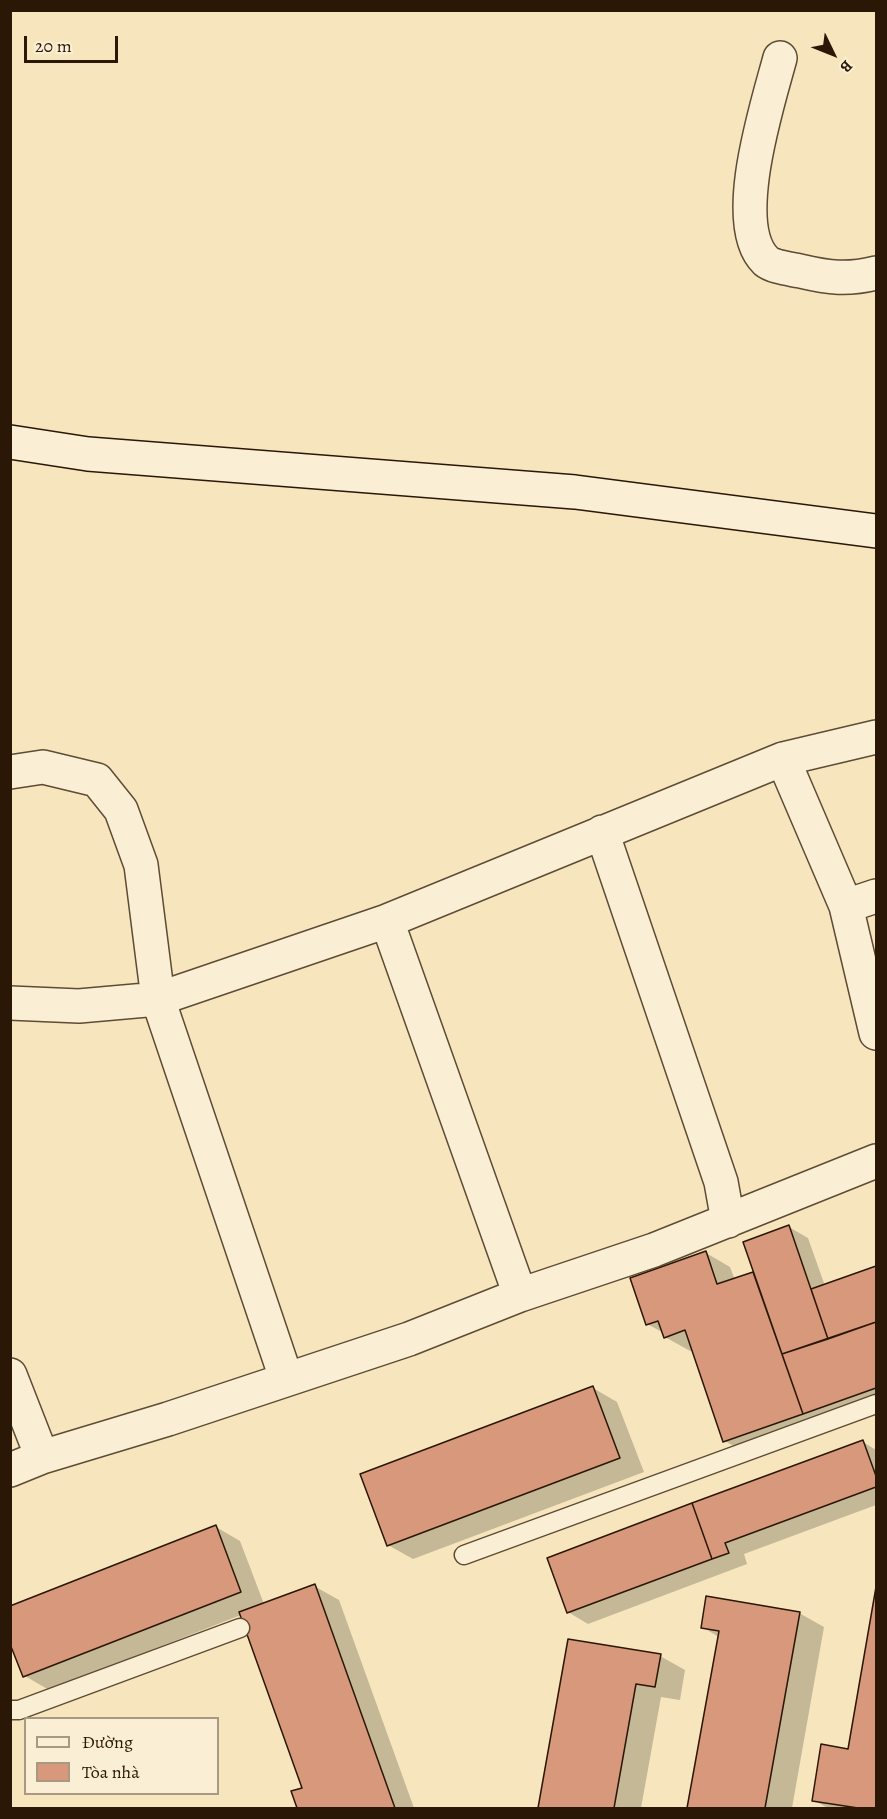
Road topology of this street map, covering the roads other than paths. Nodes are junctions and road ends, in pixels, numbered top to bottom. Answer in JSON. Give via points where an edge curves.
{"nodes":[{"id":1,"x":780,"y":58,"type":"dead end"},
{"id":2,"x":876,"y":273,"type":"edge"},
{"id":3,"x":10,"y":442,"type":"edge"},
{"id":4,"x":876,"y":531,"type":"edge"},
{"id":5,"x":876,"y":737,"type":"edge"},
{"id":6,"x":783,"y":759,"type":"junction"},
{"id":7,"x":10,"y":772,"type":"edge"},
{"id":8,"x":602,"y":832,"type":"junction"},
{"id":9,"x":861,"y":901,"type":"edge"},
{"id":10,"x":387,"y":921,"type":"junction"},
{"id":11,"x":158,"y":999,"type":"junction"},
{"id":12,"x":10,"y":1003,"type":"edge"},
{"id":13,"x":876,"y":1033,"type":"edge"},
{"id":14,"x":876,"y":1161,"type":"edge"},
{"id":15,"x":728,"y":1221,"type":"junction"},
{"id":16,"x":520,"y":1295,"type":"junction"},
{"id":17,"x":10,"y":1375,"type":"edge"},
{"id":18,"x":286,"y":1378,"type":"junction"},
{"id":19,"x":876,"y":1404,"type":"edge"},
{"id":20,"x":42,"y":1457,"type":"junction"},
{"id":21,"x":10,"y":1470,"type":"edge"},
{"id":22,"x":464,"y":1555,"type":"dead end"},
{"id":23,"x":240,"y":1628,"type":"dead end"},
{"id":24,"x":10,"y":1710,"type":"edge"}],
"edges":[{"from":1,"to":2,"type":"street","via":[[752,168],[750,228],[755,247],[767,262],[815,275],[843,279]]},
{"from":3,"to":4,"type":"street","via":[[88,454],[575,492]]},
{"from":5,"to":6,"type":"street"},
{"from":6,"to":8,"type":"street"},
{"from":6,"to":9,"type":"street"},
{"from":7,"to":11,"type":"street","via":[[43,767],[97,780],[121,810],[141,865]]},
{"from":8,"to":10,"type":"street"},
{"from":8,"to":15,"type":"street","via":[[721,1182]]},
{"from":9,"to":13,"type":"street"},
{"from":10,"to":11,"type":"street"},
{"from":10,"to":16,"type":"street"},
{"from":11,"to":12,"type":"street","via":[[79,1006]]},
{"from":11,"to":18,"type":"street"},
{"from":14,"to":15,"type":"street"},
{"from":15,"to":16,"type":"street"},
{"from":16,"to":18,"type":"street","via":[[409,1339]]},
{"from":17,"to":20,"type":"street"},
{"from":18,"to":20,"type":"street"},
{"from":19,"to":22,"type":"lane"},
{"from":20,"to":21,"type":"street"},
{"from":23,"to":24,"type":"lane","via":[[19,1710]]}]}
